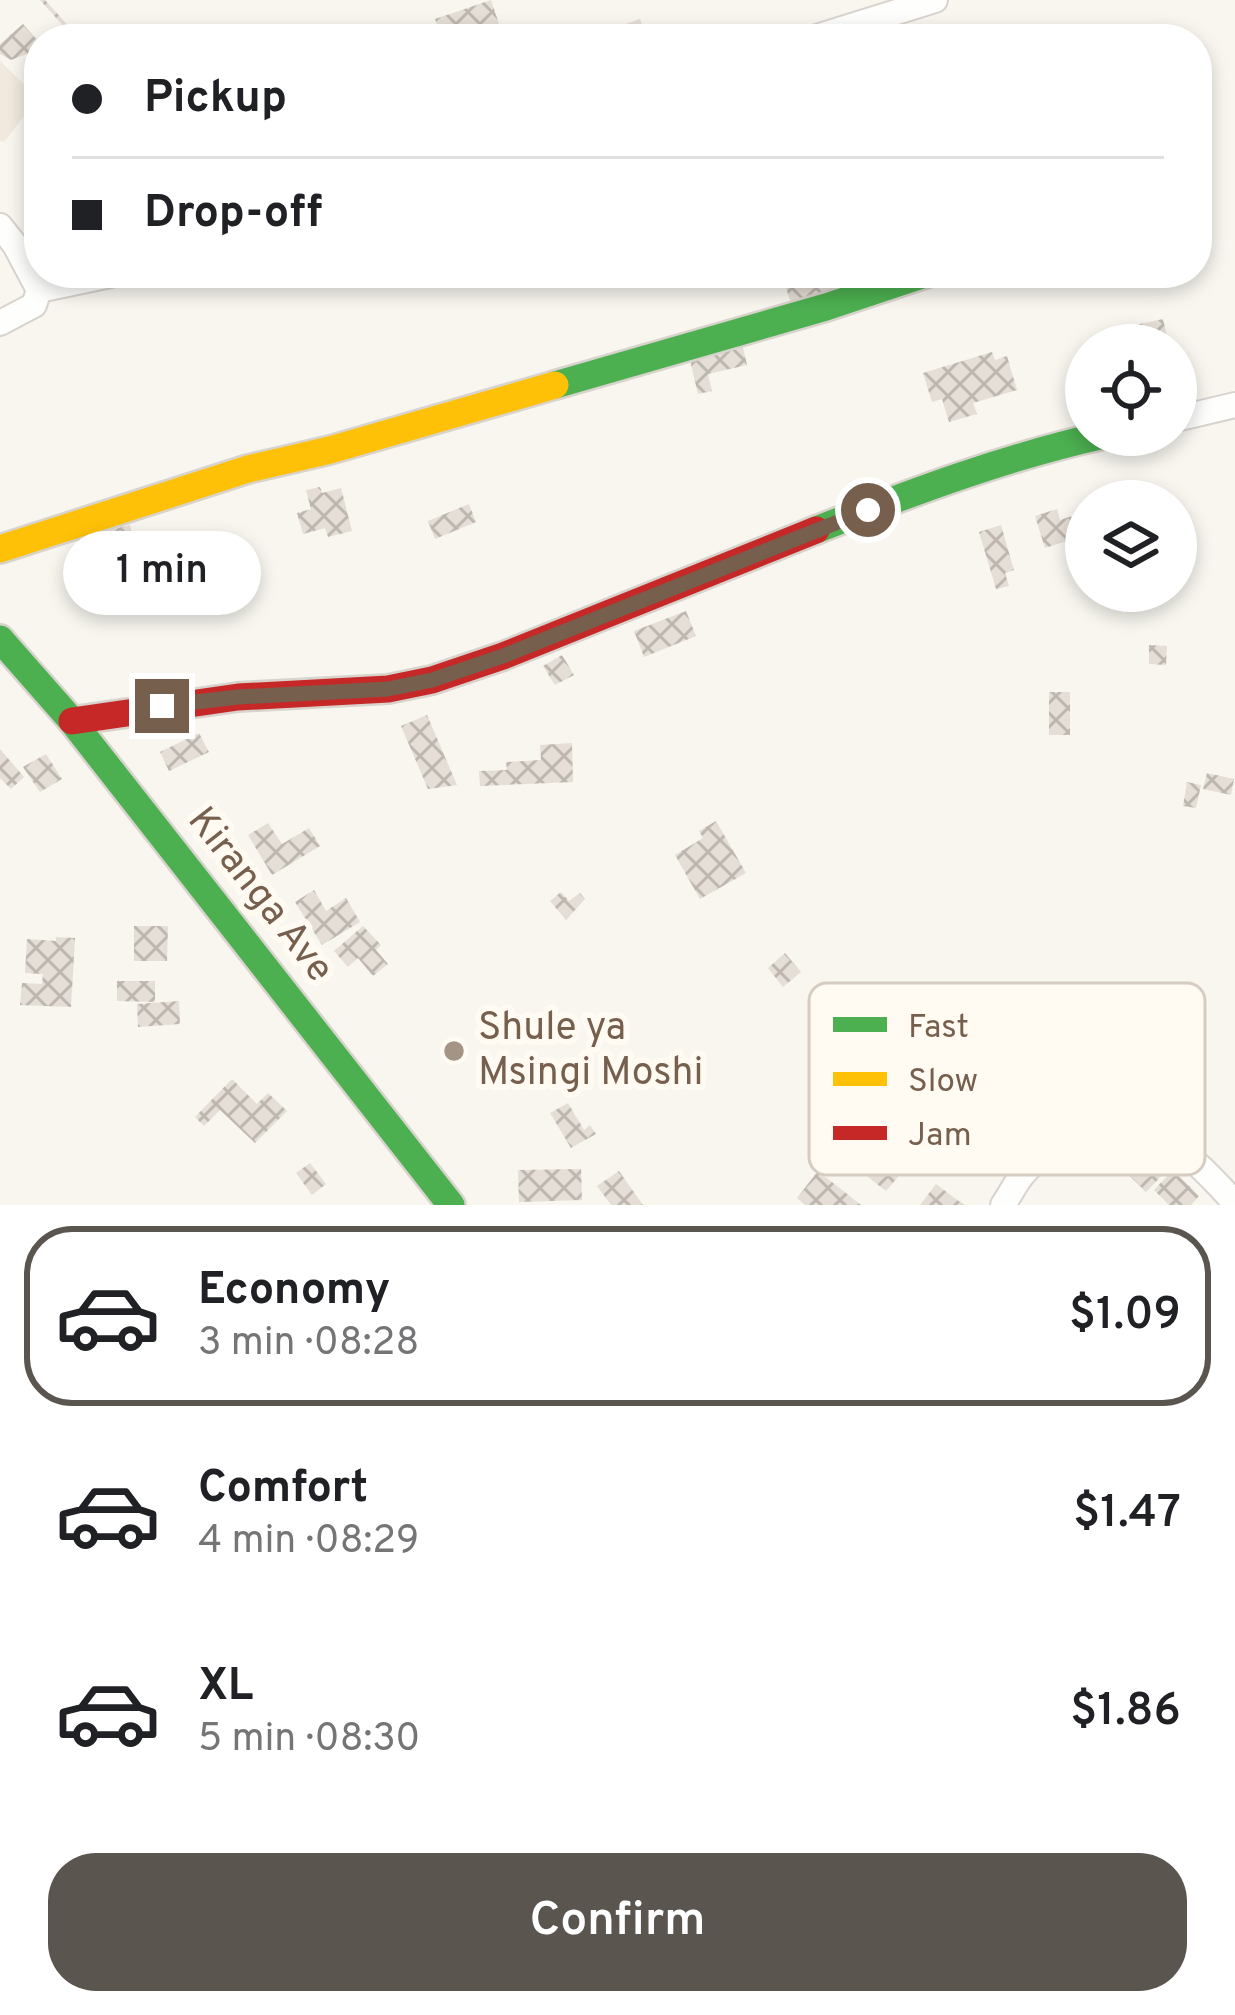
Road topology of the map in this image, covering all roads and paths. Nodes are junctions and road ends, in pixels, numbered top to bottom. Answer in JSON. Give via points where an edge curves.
{"nodes":[{"id":1,"x":935,"y":0,"type":"edge"},
{"id":2,"x":858,"y":24,"type":"edge"},
{"id":3,"x":0,"y":226,"type":"edge"},
{"id":4,"x":24,"y":262,"type":"edge"},
{"id":5,"x":49,"y":288,"type":"edge"},
{"id":6,"x":877,"y":288,"type":"edge"},
{"id":7,"x":39,"y":290,"type":"joint"},
{"id":8,"x":0,"y":323,"type":"edge"},
{"id":9,"x":1235,"y":405,"type":"edge"},
{"id":10,"x":1197,"y":413,"type":"edge"},
{"id":11,"x":1065,"y":444,"type":"edge"},
{"id":12,"x":0,"y":549,"type":"edge"},
{"id":13,"x":0,"y":638,"type":"edge"},
{"id":14,"x":72,"y":721,"type":"junction"},
{"id":15,"x":1205,"y":1171,"type":"edge"},
{"id":16,"x":1023,"y":1175,"type":"edge"},
{"id":17,"x":1235,"y":1203,"type":"edge"},
{"id":18,"x":451,"y":1205,"type":"edge"},
{"id":19,"x":1004,"y":1205,"type":"edge"}],
"edges":[{"from":1,"to":2,"type":"street"},
{"from":3,"to":4,"type":"street"},
{"from":5,"to":7,"type":"street"},
{"from":6,"to":12,"type":"street"},
{"from":7,"to":8,"type":"street","via":[[34,305]]},
{"from":9,"to":10,"type":"street"},
{"from":11,"to":14,"type":"street","via":[[909,494],[432,680]]},
{"from":13,"to":14,"type":"street","name":"Kiranga Ave"},
{"from":14,"to":18,"type":"street","name":"Kiranga Ave"},
{"from":15,"to":17,"type":"street"},
{"from":16,"to":19,"type":"street"}]}
